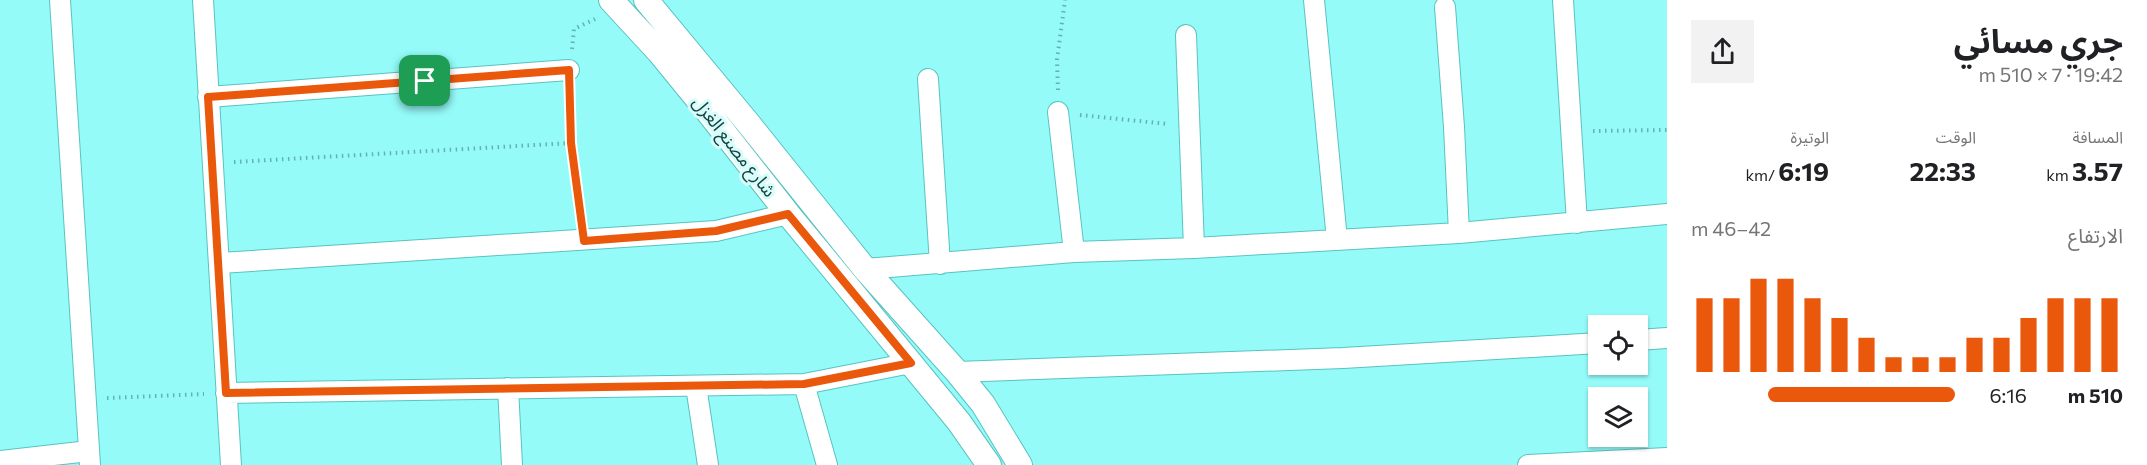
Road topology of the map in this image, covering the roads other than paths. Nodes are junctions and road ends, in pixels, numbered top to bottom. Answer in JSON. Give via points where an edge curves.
{"nodes":[{"id":1,"x":60,"y":0,"type":"edge"},
{"id":2,"x":204,"y":0,"type":"edge"},
{"id":3,"x":646,"y":0,"type":"edge"},
{"id":4,"x":1314,"y":0,"type":"edge"},
{"id":5,"x":1563,"y":0,"type":"edge"},
{"id":6,"x":615,"y":4,"type":"edge"},
{"id":7,"x":1445,"y":7,"type":"dead end"},
{"id":8,"x":1186,"y":35,"type":"dead end"},
{"id":9,"x":569,"y":70,"type":"road end"},
{"id":10,"x":928,"y":79,"type":"dead end"},
{"id":11,"x":208,"y":97,"type":"junction"},
{"id":12,"x":1058,"y":112,"type":"road end"},
{"id":13,"x":788,"y":214,"type":"junction"},
{"id":14,"x":1667,"y":214,"type":"edge"},
{"id":15,"x":1576,"y":223,"type":"junction"},
{"id":16,"x":1459,"y":233,"type":"junction"},
{"id":17,"x":1337,"y":240,"type":"junction"},
{"id":18,"x":1194,"y":248,"type":"junction"},
{"id":19,"x":1074,"y":252,"type":"junction"},
{"id":20,"x":220,"y":263,"type":"junction"},
{"id":21,"x":940,"y":264,"type":"junction"},
{"id":22,"x":865,"y":269,"type":"junction"},
{"id":23,"x":1667,"y":338,"type":"edge"},
{"id":24,"x":1648,"y":339,"type":"edge"},
{"id":25,"x":1588,"y":344,"type":"edge"},
{"id":26,"x":911,"y":363,"type":"junction"},
{"id":27,"x":957,"y":372,"type":"junction"},
{"id":28,"x":804,"y":384,"type":"junction"},
{"id":29,"x":696,"y":386,"type":"junction"},
{"id":30,"x":508,"y":388,"type":"junction"},
{"id":31,"x":226,"y":393,"type":"junction"},
{"id":32,"x":90,"y":458,"type":"edge"},
{"id":33,"x":1667,"y":458,"type":"edge"},
{"id":34,"x":0,"y":461,"type":"edge"},
{"id":35,"x":231,"y":465,"type":"edge"},
{"id":36,"x":512,"y":465,"type":"edge"},
{"id":37,"x":708,"y":465,"type":"edge"},
{"id":38,"x":827,"y":465,"type":"edge"},
{"id":39,"x":989,"y":465,"type":"edge"},
{"id":40,"x":1020,"y":465,"type":"edge"},
{"id":41,"x":1528,"y":465,"type":"edge"}],
"edges":[{"from":1,"to":32,"type":"street"},
{"from":2,"to":11,"type":"street"},
{"from":3,"to":22,"type":"street","name":"شارع مصنع الغزل"},
{"from":4,"to":17,"type":"street"},
{"from":5,"to":15,"type":"street"},
{"from":6,"to":13,"type":"street","name":"شارع مصنع الغزل","via":[[701,103]]},
{"from":7,"to":16,"type":"street"},
{"from":8,"to":18,"type":"street"},
{"from":9,"to":11,"type":"street"},
{"from":10,"to":21,"type":"street"},
{"from":11,"to":20,"type":"street"},
{"from":12,"to":19,"type":"street"},
{"from":13,"to":20,"type":"street","via":[[716,231]]},
{"from":13,"to":26,"type":"street","name":"شارع مصنع الغزل"},
{"from":14,"to":15,"type":"street"},
{"from":15,"to":16,"type":"street"},
{"from":16,"to":17,"type":"street"},
{"from":17,"to":18,"type":"street"},
{"from":18,"to":19,"type":"street"},
{"from":19,"to":21,"type":"street"},
{"from":20,"to":31,"type":"street"},
{"from":21,"to":22,"type":"street"},
{"from":22,"to":27,"type":"street","name":"شارع مصنع الغزل"},
{"from":23,"to":24,"type":"street"},
{"from":25,"to":27,"type":"street","via":[[1343,358]]},
{"from":26,"to":28,"type":"street"},
{"from":26,"to":39,"type":"street","name":"شارع مصنع الغزل"},
{"from":27,"to":40,"type":"street","name":"شارع مصنع الغزل","via":[[983,404]]},
{"from":28,"to":29,"type":"street"},
{"from":28,"to":38,"type":"street"},
{"from":29,"to":30,"type":"street"},
{"from":29,"to":37,"type":"street"},
{"from":30,"to":31,"type":"street"},
{"from":30,"to":36,"type":"street"},
{"from":31,"to":35,"type":"street"},
{"from":32,"to":34,"type":"street"},
{"from":33,"to":41,"type":"street"}]}
